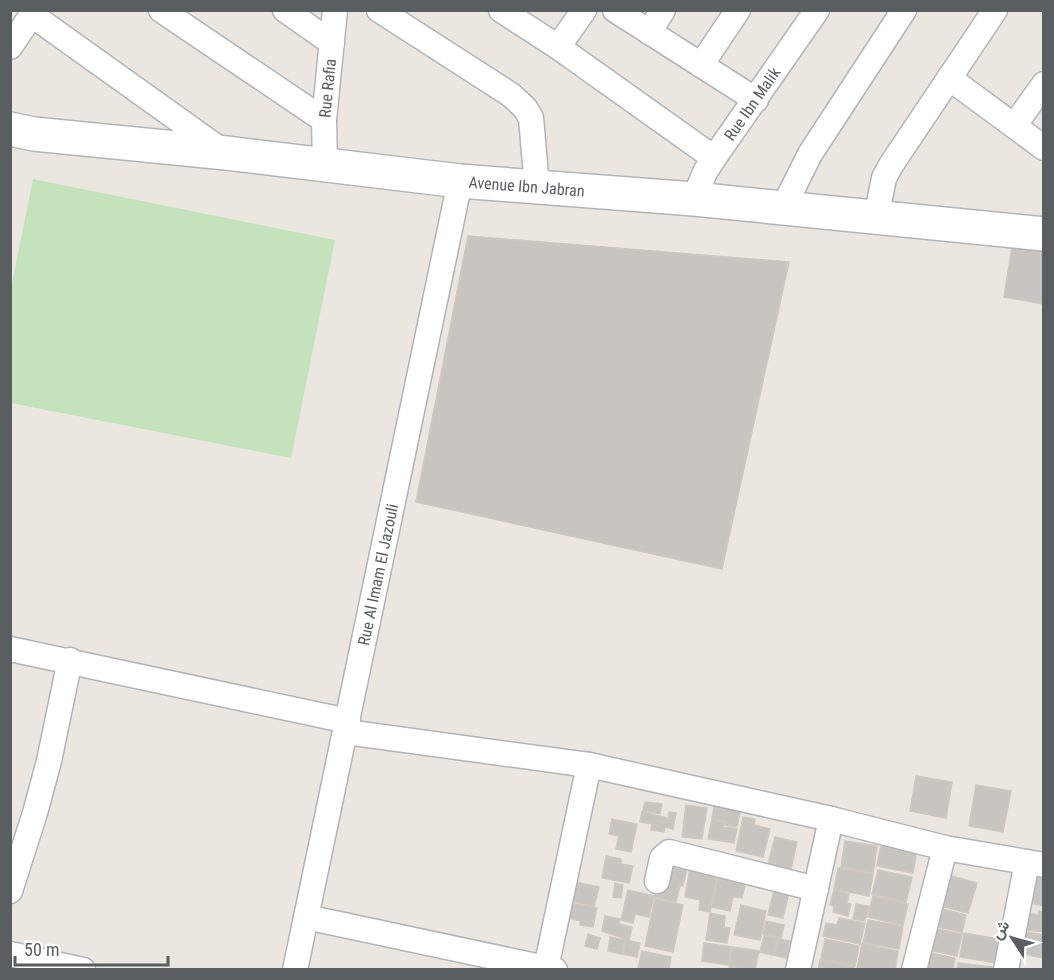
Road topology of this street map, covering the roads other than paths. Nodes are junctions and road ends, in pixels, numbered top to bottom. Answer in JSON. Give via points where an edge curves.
{"nodes":[{"id":1,"x":161,"y":10,"type":"edge"},
{"id":2,"x":285,"y":10,"type":"edge"},
{"id":3,"x":335,"y":10,"type":"edge"},
{"id":4,"x":379,"y":10,"type":"edge"},
{"id":5,"x":584,"y":10,"type":"edge"},
{"id":6,"x":615,"y":10,"type":"edge"},
{"id":7,"x":663,"y":10,"type":"edge"},
{"id":8,"x":738,"y":10,"type":"edge"},
{"id":9,"x":817,"y":10,"type":"edge"},
{"id":10,"x":904,"y":10,"type":"edge"},
{"id":11,"x":995,"y":10,"type":"edge"},
{"id":12,"x":504,"y":11,"type":"edge"},
{"id":13,"x":33,"y":13,"type":"edge"},
{"id":14,"x":649,"y":32,"type":"junction"},
{"id":15,"x":332,"y":43,"type":"junction"},
{"id":16,"x":10,"y":47,"type":"edge"},
{"id":17,"x":558,"y":47,"type":"junction"},
{"id":18,"x":701,"y":65,"type":"junction"},
{"id":19,"x":950,"y":78,"type":"junction"},
{"id":20,"x":1044,"y":84,"type":"edge"},
{"id":21,"x":756,"y":100,"type":"junction"},
{"id":22,"x":324,"y":120,"type":"junction"},
{"id":23,"x":1014,"y":126,"type":"junction"},
{"id":24,"x":10,"y":129,"type":"edge"},
{"id":25,"x":1044,"y":148,"type":"edge"},
{"id":26,"x":226,"y":153,"type":"junction"},
{"id":27,"x":714,"y":158,"type":"junction"},
{"id":28,"x":325,"y":164,"type":"junction"},
{"id":29,"x":460,"y":181,"type":"junction"},
{"id":30,"x":537,"y":187,"type":"junction"},
{"id":31,"x":694,"y":199,"type":"junction"},
{"id":32,"x":783,"y":208,"type":"junction"},
{"id":33,"x":876,"y":218,"type":"junction"},
{"id":34,"x":1044,"y":234,"type":"edge"},
{"id":35,"x":10,"y":649,"type":"edge"},
{"id":36,"x":70,"y":660,"type":"junction"},
{"id":37,"x":347,"y":727,"type":"junction"},
{"id":38,"x":589,"y":765,"type":"junction"},
{"id":39,"x":831,"y":819,"type":"junction"},
{"id":40,"x":945,"y":848,"type":"junction"},
{"id":41,"x":1035,"y":864,"type":"edge"},
{"id":42,"x":657,"y":881,"type":"dead end"},
{"id":43,"x":816,"y":889,"type":"junction"},
{"id":44,"x":10,"y":891,"type":"edge"},
{"id":45,"x":306,"y":917,"type":"junction"},
{"id":46,"x":10,"y":954,"type":"edge"},
{"id":47,"x":551,"y":968,"type":"edge"},
{"id":48,"x":83,"y":969,"type":"edge"},
{"id":49,"x":295,"y":969,"type":"edge"},
{"id":50,"x":798,"y":969,"type":"edge"},
{"id":51,"x":914,"y":969,"type":"edge"},
{"id":52,"x":1006,"y":969,"type":"edge"}],
"edges":[{"from":1,"to":22,"type":"street"},
{"from":2,"to":15,"type":"street"},
{"from":3,"to":15,"type":"street","name":"Rue Rafia"},
{"from":4,"to":30,"type":"street","via":[[525,108],[531,118]]},
{"from":5,"to":17,"type":"street"},
{"from":6,"to":14,"type":"street"},
{"from":7,"to":14,"type":"street"},
{"from":8,"to":18,"type":"street"},
{"from":9,"to":21,"type":"street","name":"Rue Ibn Malik"},
{"from":10,"to":32,"type":"street","via":[[810,154]]},
{"from":11,"to":19,"type":"street"},
{"from":12,"to":17,"type":"street"},
{"from":13,"to":16,"type":"street"},
{"from":13,"to":26,"type":"street"},
{"from":14,"to":18,"type":"street"},
{"from":15,"to":22,"type":"street","name":"Rue Rafia"},
{"from":17,"to":27,"type":"street"},
{"from":18,"to":21,"type":"street"},
{"from":19,"to":23,"type":"street"},
{"from":19,"to":33,"type":"street","via":[[884,178]]},
{"from":20,"to":23,"type":"street"},
{"from":21,"to":27,"type":"street","name":"Rue Ibn Malik"},
{"from":22,"to":28,"type":"street","name":"Rue Rafia"},
{"from":23,"to":25,"type":"street"},
{"from":24,"to":26,"type":"street","name":"Avenue Ibn Jabran"},
{"from":26,"to":28,"type":"street","name":"Avenue Ibn Jabran"},
{"from":27,"to":31,"type":"street","name":"Rue Ibn Malik"},
{"from":28,"to":29,"type":"street","name":"Avenue Ibn Jabran"},
{"from":29,"to":30,"type":"street","name":"Avenue Ibn Jabran"},
{"from":29,"to":37,"type":"street","name":"Rue Al Imam El Jazouli"},
{"from":30,"to":31,"type":"street","name":"Avenue Ibn Jabran"},
{"from":31,"to":32,"type":"street","name":"Avenue Ibn Jabran"},
{"from":32,"to":33,"type":"street","name":"Avenue Ibn Jabran"},
{"from":33,"to":34,"type":"street","name":"Avenue Ibn Jabran"},
{"from":35,"to":36,"type":"street"},
{"from":36,"to":37,"type":"street"},
{"from":36,"to":44,"type":"street","via":[[49,761]]},
{"from":37,"to":38,"type":"street"},
{"from":37,"to":45,"type":"street","name":"Rue Al Imam El Jazouli"},
{"from":38,"to":39,"type":"street"},
{"from":38,"to":47,"type":"street"},
{"from":39,"to":40,"type":"street"},
{"from":39,"to":43,"type":"street"},
{"from":40,"to":41,"type":"street"},
{"from":40,"to":51,"type":"street"},
{"from":41,"to":52,"type":"street"},
{"from":42,"to":43,"type":"street","via":[[662,858],[669,852]]},
{"from":43,"to":50,"type":"street"},
{"from":45,"to":47,"type":"street"},
{"from":45,"to":49,"type":"street","name":"Rue Al Imam El Jazouli"},
{"from":46,"to":48,"type":"street"}]}
